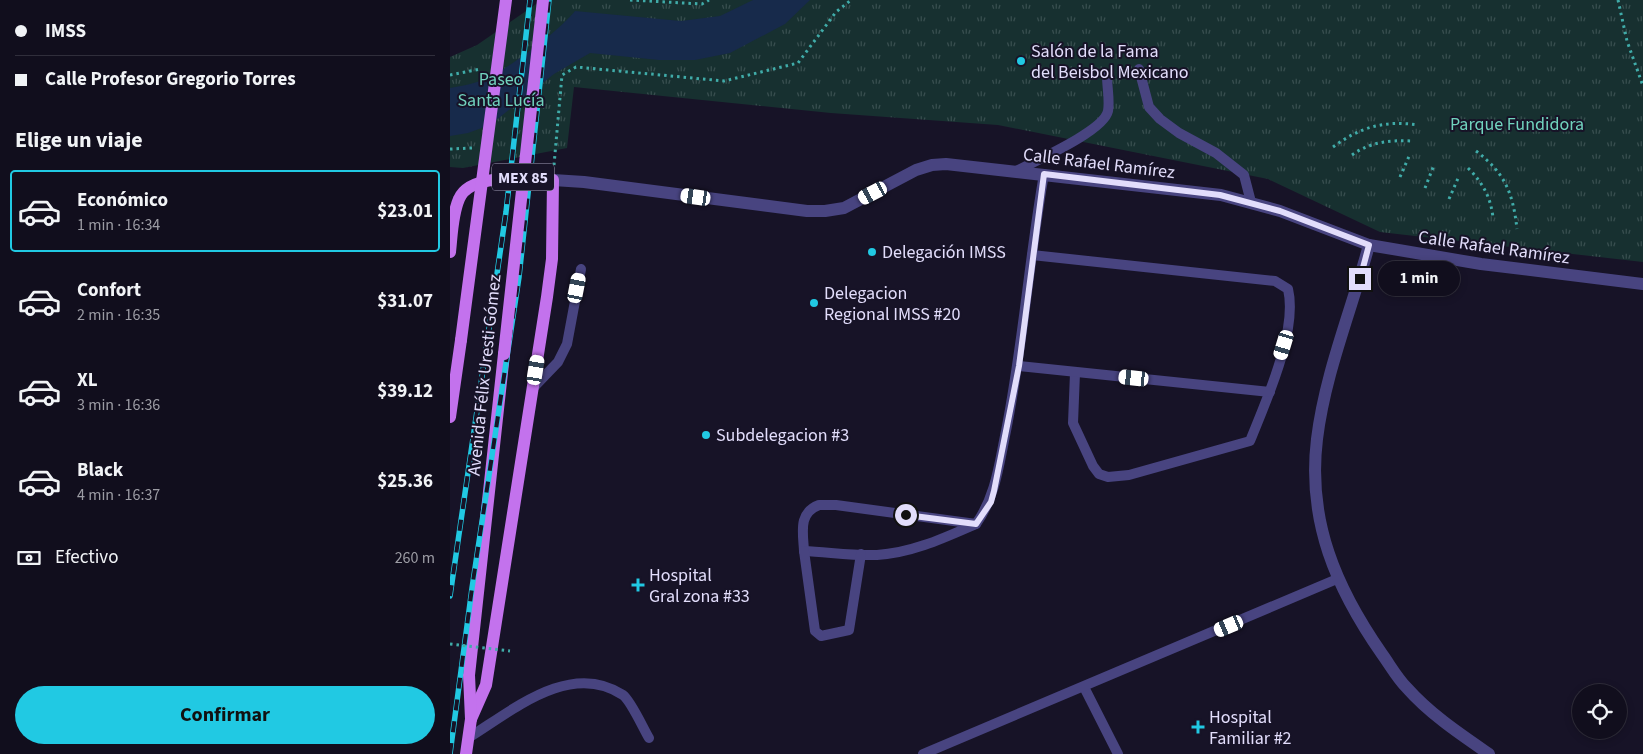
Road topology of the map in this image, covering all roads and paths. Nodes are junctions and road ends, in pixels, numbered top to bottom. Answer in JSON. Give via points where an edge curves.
{"nodes":[{"id":1,"x":506,"y":0,"type":"edge"},
{"id":2,"x":543,"y":0,"type":"edge"},
{"id":3,"x":630,"y":0,"type":"edge"},
{"id":4,"x":709,"y":0,"type":"edge"},
{"id":5,"x":851,"y":0,"type":"edge"},
{"id":6,"x":1618,"y":0,"type":"edge"},
{"id":7,"x":1139,"y":69,"type":"dead end"},
{"id":8,"x":1107,"y":76,"type":"dead end"},
{"id":9,"x":1643,"y":86,"type":"edge"},
{"id":10,"x":1418,"y":125,"type":"dead end"},
{"id":11,"x":1411,"y":141,"type":"dead end"},
{"id":12,"x":1333,"y":147,"type":"dead end"},
{"id":13,"x":1476,"y":151,"type":"dead end"},
{"id":14,"x":1410,"y":154,"type":"dead end"},
{"id":15,"x":1352,"y":155,"type":"dead end"},
{"id":16,"x":1434,"y":165,"type":"dead end"},
{"id":17,"x":1468,"y":168,"type":"dead end"},
{"id":18,"x":1016,"y":171,"type":"junction"},
{"id":19,"x":1044,"y":174,"type":"junction"},
{"id":20,"x":1459,"y":176,"type":"dead end"},
{"id":21,"x":1400,"y":177,"type":"dead end"},
{"id":22,"x":553,"y":180,"type":"junction"},
{"id":23,"x":1425,"y":188,"type":"dead end"},
{"id":24,"x":1449,"y":199,"type":"dead end"},
{"id":25,"x":1251,"y":202,"type":"junction"},
{"id":26,"x":1493,"y":218,"type":"dead end"},
{"id":27,"x":1517,"y":229,"type":"dead end"},
{"id":28,"x":1369,"y":245,"type":"junction"},
{"id":29,"x":450,"y":252,"type":"edge"},
{"id":30,"x":1032,"y":255,"type":"junction"},
{"id":31,"x":581,"y":269,"type":"dead end"},
{"id":32,"x":1643,"y":284,"type":"edge"},
{"id":33,"x":1019,"y":366,"type":"junction"},
{"id":34,"x":1076,"y":372,"type":"junction"},
{"id":35,"x":533,"y":388,"type":"junction"},
{"id":36,"x":1270,"y":392,"type":"junction"},
{"id":37,"x":450,"y":417,"type":"edge"},
{"id":38,"x":976,"y":524,"type":"junction"},
{"id":39,"x":804,"y":551,"type":"junction"},
{"id":40,"x":861,"y":554,"type":"junction"},
{"id":41,"x":1337,"y":579,"type":"junction"},
{"id":42,"x":450,"y":644,"type":"edge"},
{"id":43,"x":510,"y":651,"type":"dead end"},
{"id":44,"x":1084,"y":687,"type":"junction"},
{"id":45,"x":472,"y":719,"type":"junction"},
{"id":46,"x":468,"y":738,"type":"junction"},
{"id":47,"x":649,"y":738,"type":"dead end"},
{"id":48,"x":466,"y":754,"type":"edge"},
{"id":49,"x":922,"y":754,"type":"edge"},
{"id":50,"x":1118,"y":754,"type":"edge"},
{"id":51,"x":1489,"y":754,"type":"edge"}],
"edges":[{"from":1,"to":37,"type":"main road","name":"Avenida Félix Uresti Gómez","number":"MEX 85","bridge":true},
{"from":2,"to":45,"type":"main road","name":"Avenida Félix Uresti Gómez","number":"MEX 85","bridge":true,"via":[[469,675]]},
{"from":3,"to":4,"type":"path","via":[[702,4]]},
{"from":5,"to":22,"type":"path","via":[[836,12],[798,63],[724,82],[576,67],[562,75]]},
{"from":6,"to":9,"type":"path"},
{"from":7,"to":25,"type":"lane","via":[[1149,107],[1160,120],[1216,153],[1244,175]]},
{"from":8,"to":18,"type":"lane","via":[[1108,111],[1104,120]]},
{"from":10,"to":12,"type":"path","via":[[1400,122],[1375,125],[1351,134]]},
{"from":11,"to":15,"type":"path","via":[[1379,142]]},
{"from":13,"to":27,"type":"path","via":[[1494,165],[1506,184]]},
{"from":14,"to":21,"type":"path"},
{"from":16,"to":23,"type":"path"},
{"from":17,"to":26,"type":"path","via":[[1486,191]]},
{"from":18,"to":19,"type":"street","name":"Calle Rafael Ramírez"},
{"from":18,"to":22,"type":"street","name":"Calle Rafael Ramírez","via":[[932,165],[916,170],[844,208],[825,212]]},
{"from":19,"to":25,"type":"street","name":"Calle Rafael Ramírez","via":[[1220,195]]},
{"from":19,"to":30,"type":"lane"},
{"from":20,"to":24,"type":"path"},
{"from":22,"to":29,"type":"main road","via":[[501,180],[479,182],[469,187],[455,208]]},
{"from":22,"to":35,"type":"main road","via":[[552,259]]},
{"from":25,"to":28,"type":"street","name":"Calle Rafael Ramírez"},
{"from":28,"to":32,"type":"street","name":"Calle Rafael Ramírez","via":[[1481,264]]},
{"from":28,"to":41,"type":"street","via":[[1334,363],[1317,438],[1314,479],[1320,525]]},
{"from":30,"to":33,"type":"lane"},
{"from":30,"to":36,"type":"lane","via":[[1275,282],[1288,289],[1290,305],[1284,345]]},
{"from":31,"to":35,"type":"lane","via":[[567,344],[558,362]]},
{"from":33,"to":34,"type":"lane"},
{"from":33,"to":38,"type":"lane","via":[[994,491],[991,502]]},
{"from":34,"to":36,"type":"lane"},
{"from":34,"to":36,"type":"lane","via":[[1073,423],[1093,466],[1099,474],[1108,477],[1129,475],[1250,441]]},
{"from":35,"to":45,"type":"main road","via":[[486,685]]},
{"from":38,"to":39,"type":"lane","via":[[819,505],[804,515]]},
{"from":38,"to":40,"type":"lane","via":[[932,543],[903,551]]},
{"from":39,"to":40,"type":"lane"},
{"from":39,"to":40,"type":"lane","via":[[815,630],[821,636],[849,630]]},
{"from":41,"to":44,"type":"lane"},
{"from":41,"to":51,"type":"street","via":[[1368,633],[1406,687],[1450,728]]},
{"from":42,"to":43,"type":"path","bridge":true},
{"from":44,"to":49,"type":"lane"},
{"from":44,"to":50,"type":"lane"},
{"from":45,"to":46,"type":"main road","name":"Avenida Félix Uresti Gómez","number":"MEX 85"},
{"from":46,"to":47,"type":"lane","via":[[543,692],[572,684],[599,685],[624,696]]},
{"from":46,"to":48,"type":"main road","name":"Avenida Félix Uresti Gómez","number":"MEX 85"}]}
